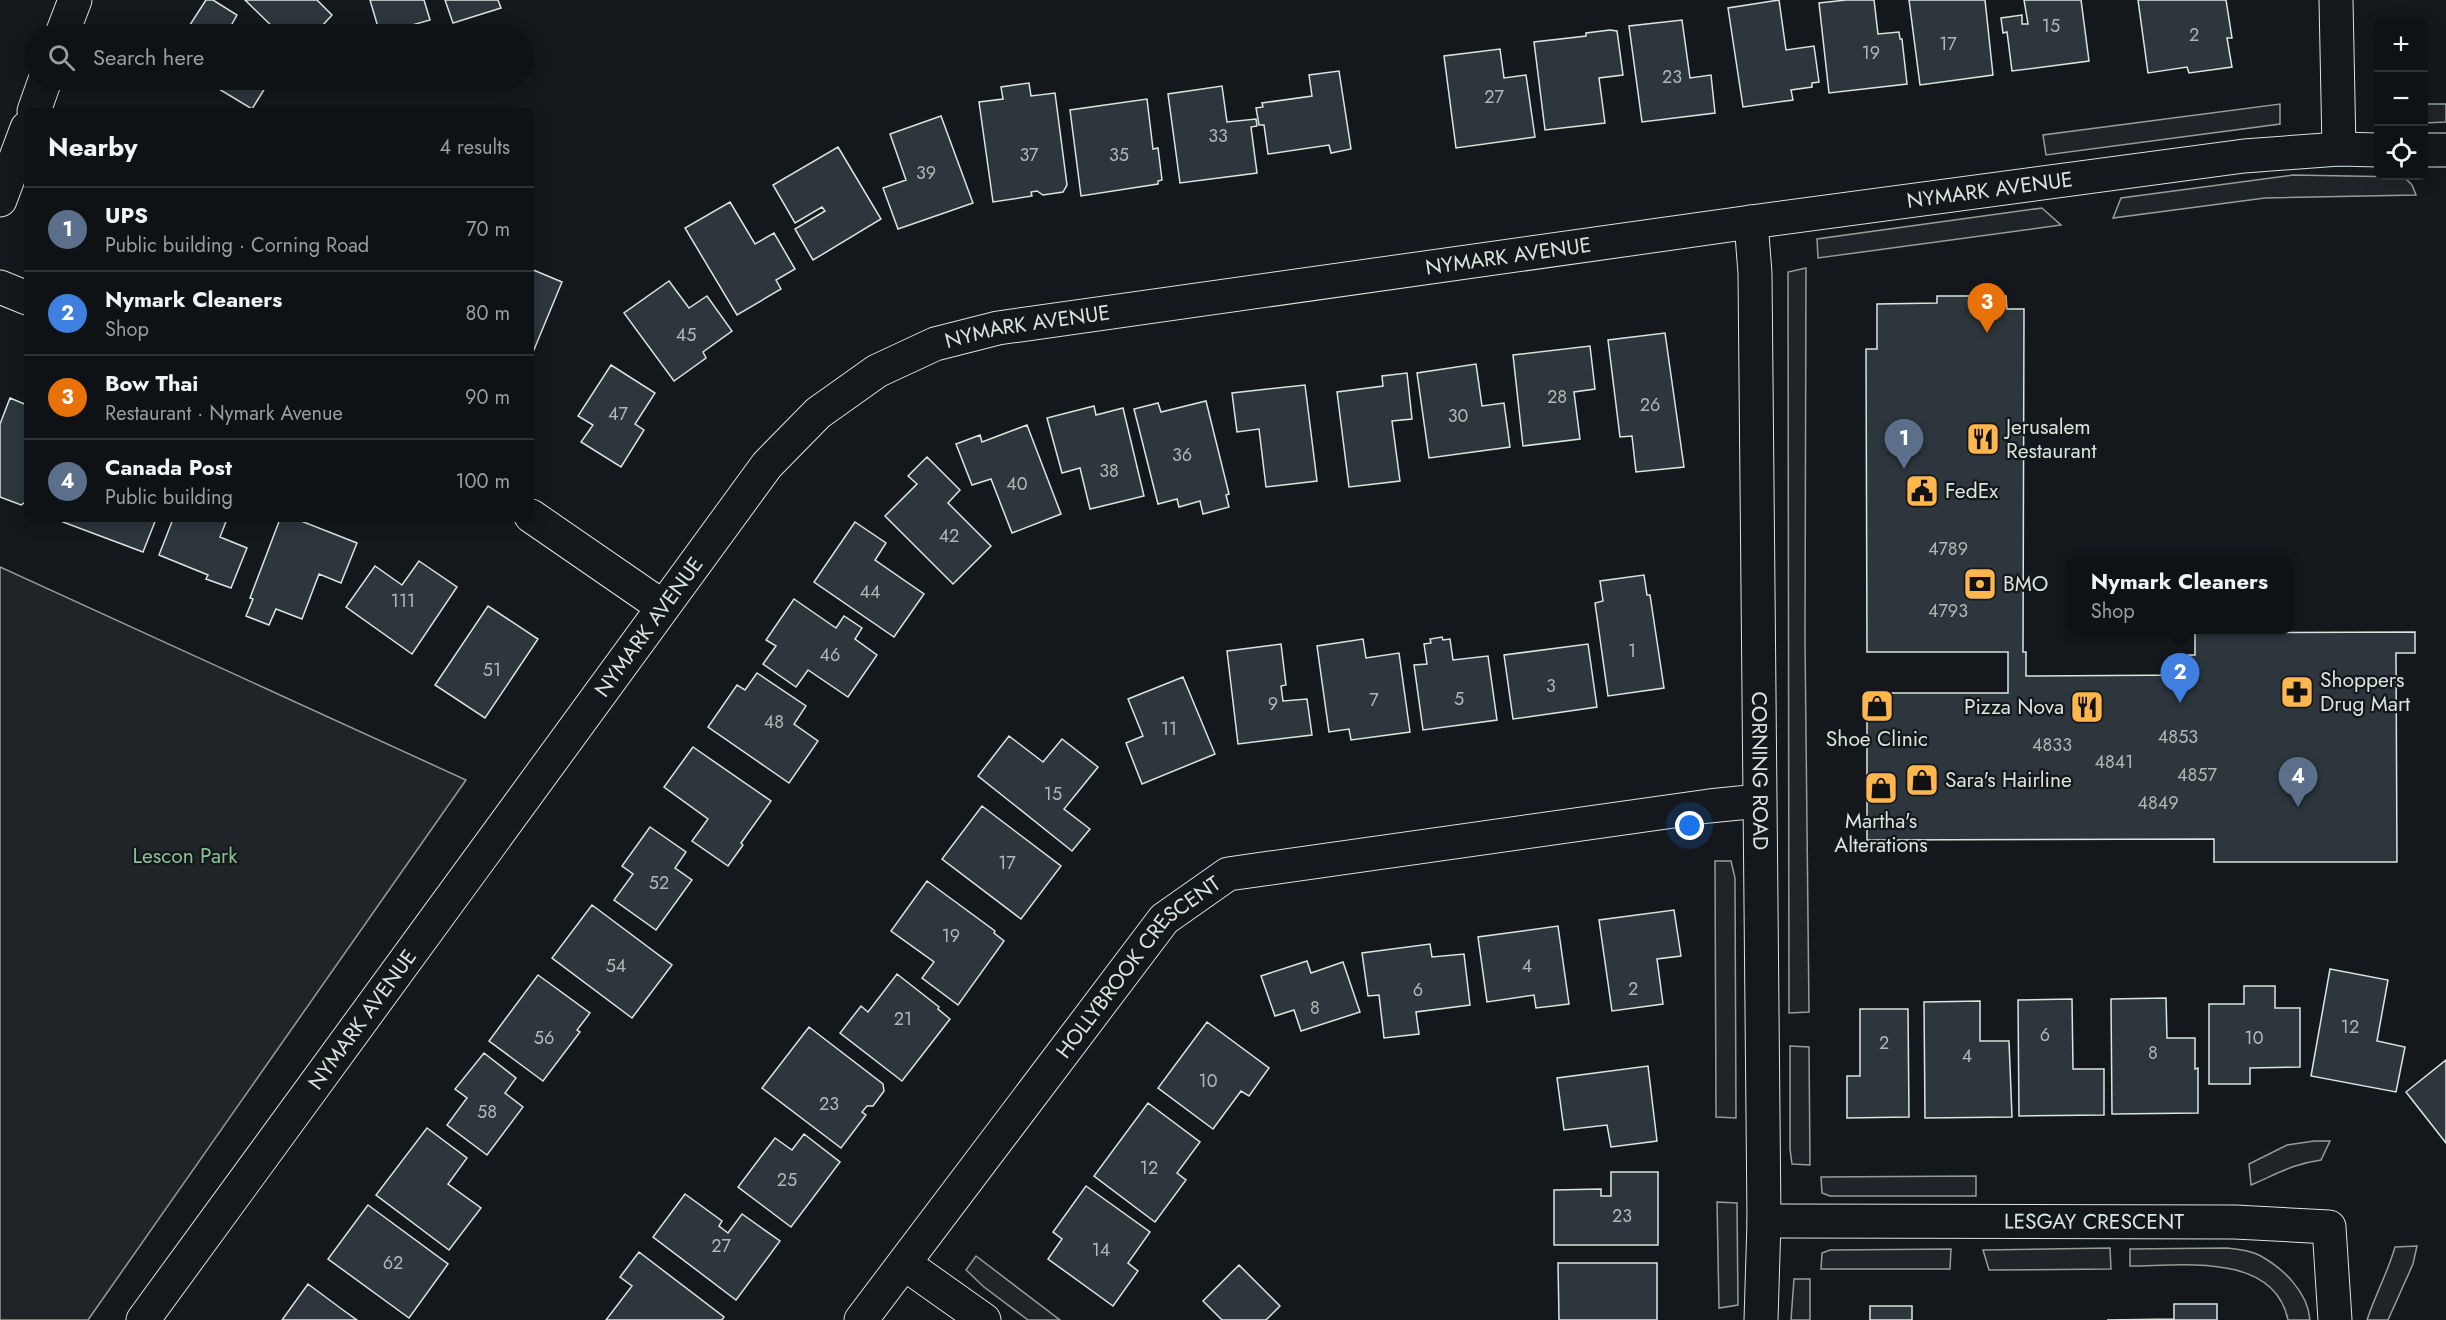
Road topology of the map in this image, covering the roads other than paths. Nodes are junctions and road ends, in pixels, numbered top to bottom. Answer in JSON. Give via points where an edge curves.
{"nodes":[{"id":1,"x":75,"y":0,"type":"edge"},
{"id":2,"x":2336,"y":0,"type":"edge"},
{"id":3,"x":66,"y":24,"type":"edge"},
{"id":4,"x":41,"y":90,"type":"edge"},
{"id":5,"x":34,"y":108,"type":"edge"},
{"id":6,"x":24,"y":136,"type":"edge"},
{"id":7,"x":2339,"y":149,"type":"junction"},
{"id":8,"x":2374,"y":150,"type":"edge"},
{"id":9,"x":2428,"y":150,"type":"edge"},
{"id":10,"x":2446,"y":150,"type":"edge"},
{"id":11,"x":0,"y":200,"type":"edge"},
{"id":12,"x":1751,"y":222,"type":"junction"},
{"id":13,"x":0,"y":287,"type":"edge"},
{"id":14,"x":24,"y":297,"type":"edge"},
{"id":15,"x":534,"y":518,"type":"edge"},
{"id":16,"x":663,"y":607,"type":"junction"},
{"id":17,"x":1759,"y":801,"type":"junction"},
{"id":18,"x":1764,"y":1221,"type":"junction"},
{"id":19,"x":905,"y":1264,"type":"junction"},
{"id":20,"x":143,"y":1320,"type":"edge"},
{"id":21,"x":861,"y":1320,"type":"edge"},
{"id":22,"x":984,"y":1320,"type":"edge"},
{"id":23,"x":1761,"y":1320,"type":"edge"},
{"id":24,"x":2335,"y":1320,"type":"edge"}],
"edges":[{"from":1,"to":3,"type":"street"},
{"from":2,"to":7,"type":"street"},
{"from":4,"to":5,"type":"street"},
{"from":6,"to":11,"type":"street"},
{"from":7,"to":8,"type":"street","name":"NYMARK AVENUE"},
{"from":7,"to":12,"type":"street","name":"NYMARK AVENUE","via":[[2244,156]]},
{"from":9,"to":10,"type":"street"},
{"from":12,"to":16,"type":"street","name":"NYMARK AVENUE","via":[[998,328],[935,344],[877,371],[818,413],[767,465]]},
{"from":12,"to":17,"type":"street","name":"CORNING ROAD","via":[[1755,273]]},
{"from":13,"to":14,"type":"street"},
{"from":15,"to":16,"type":"street"},
{"from":16,"to":20,"type":"street","name":"NYMARK AVENUE"},
{"from":17,"to":18,"type":"street","name":"CORNING ROAD"},
{"from":17,"to":19,"type":"street","name":"HOLLYBROOK CRESCENT","via":[[1228,874],[1164,919]]},
{"from":18,"to":23,"type":"street","name":"CORNING ROAD"},
{"from":18,"to":24,"type":"street","name":"LESGAY CRESCENT","via":[[2235,1222],[2329,1227]]},
{"from":19,"to":21,"type":"street","name":"HOLLYBROOK CRESCENT"},
{"from":19,"to":22,"type":"street"}]}
